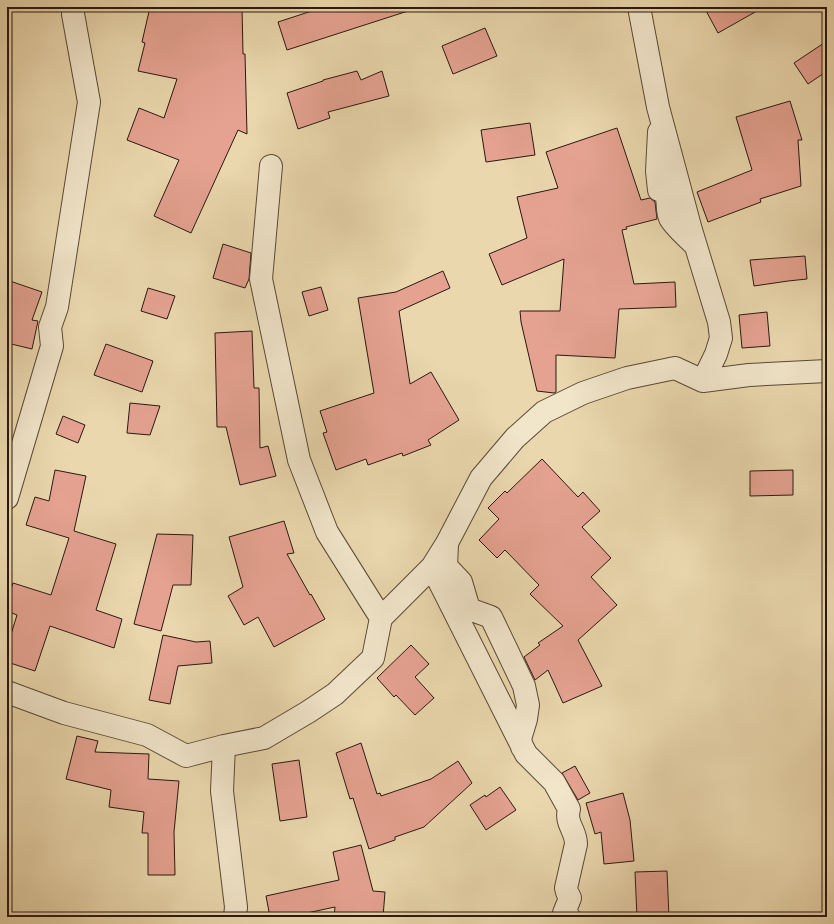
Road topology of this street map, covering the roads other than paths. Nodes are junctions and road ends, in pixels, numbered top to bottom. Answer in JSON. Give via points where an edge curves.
{"nodes":[{"id":1,"x":73,"y":7,"type":"edge"},
{"id":2,"x":639,"y":7,"type":"edge"},
{"id":3,"x":271,"y":166,"type":"dead end"},
{"id":4,"x":827,"y":371,"type":"edge"},
{"id":5,"x":703,"y":381,"type":"junction"},
{"id":6,"x":7,"y":498,"type":"edge"},
{"id":7,"x":447,"y":543,"type":"junction"},
{"id":8,"x":432,"y":567,"type":"junction"},
{"id":9,"x":381,"y":618,"type":"junction"},
{"id":10,"x":7,"y":692,"type":"edge"},
{"id":11,"x":224,"y":746,"type":"junction"},
{"id":12,"x":522,"y":747,"type":"junction"},
{"id":13,"x":235,"y":917,"type":"edge"},
{"id":14,"x":569,"y":917,"type":"edge"}],
"edges":[{"from":1,"to":6,"type":"street","via":[[89,102],[57,307],[50,326],[52,346]]},
{"from":2,"to":5,"type":"street","via":[[660,113],[656,171],[659,190],[664,191],[666,195],[669,217],[696,247],[719,322],[721,338]]},
{"from":3,"to":9,"type":"street","via":[[261,279],[299,460],[327,532]]},
{"from":4,"to":5,"type":"street","via":[[749,375]]},
{"from":5,"to":7,"type":"street","via":[[675,368],[627,378],[583,393],[544,412],[515,438],[481,478]]},
{"from":7,"to":8,"type":"street"},
{"from":7,"to":12,"type":"street","via":[[446,566],[461,582],[469,609],[491,617],[524,686],[528,705],[520,739]]},
{"from":8,"to":9,"type":"street"},
{"from":8,"to":12,"type":"street"},
{"from":9,"to":11,"type":"street","via":[[373,658],[335,694],[264,738]]},
{"from":10,"to":11,"type":"street","via":[[64,713],[147,735],[186,756]]},
{"from":11,"to":13,"type":"street","via":[[222,791],[236,907]]},
{"from":12,"to":14,"type":"street","via":[[554,782],[569,809],[568,822],[576,839],[566,888],[570,898],[564,913]]}]}
